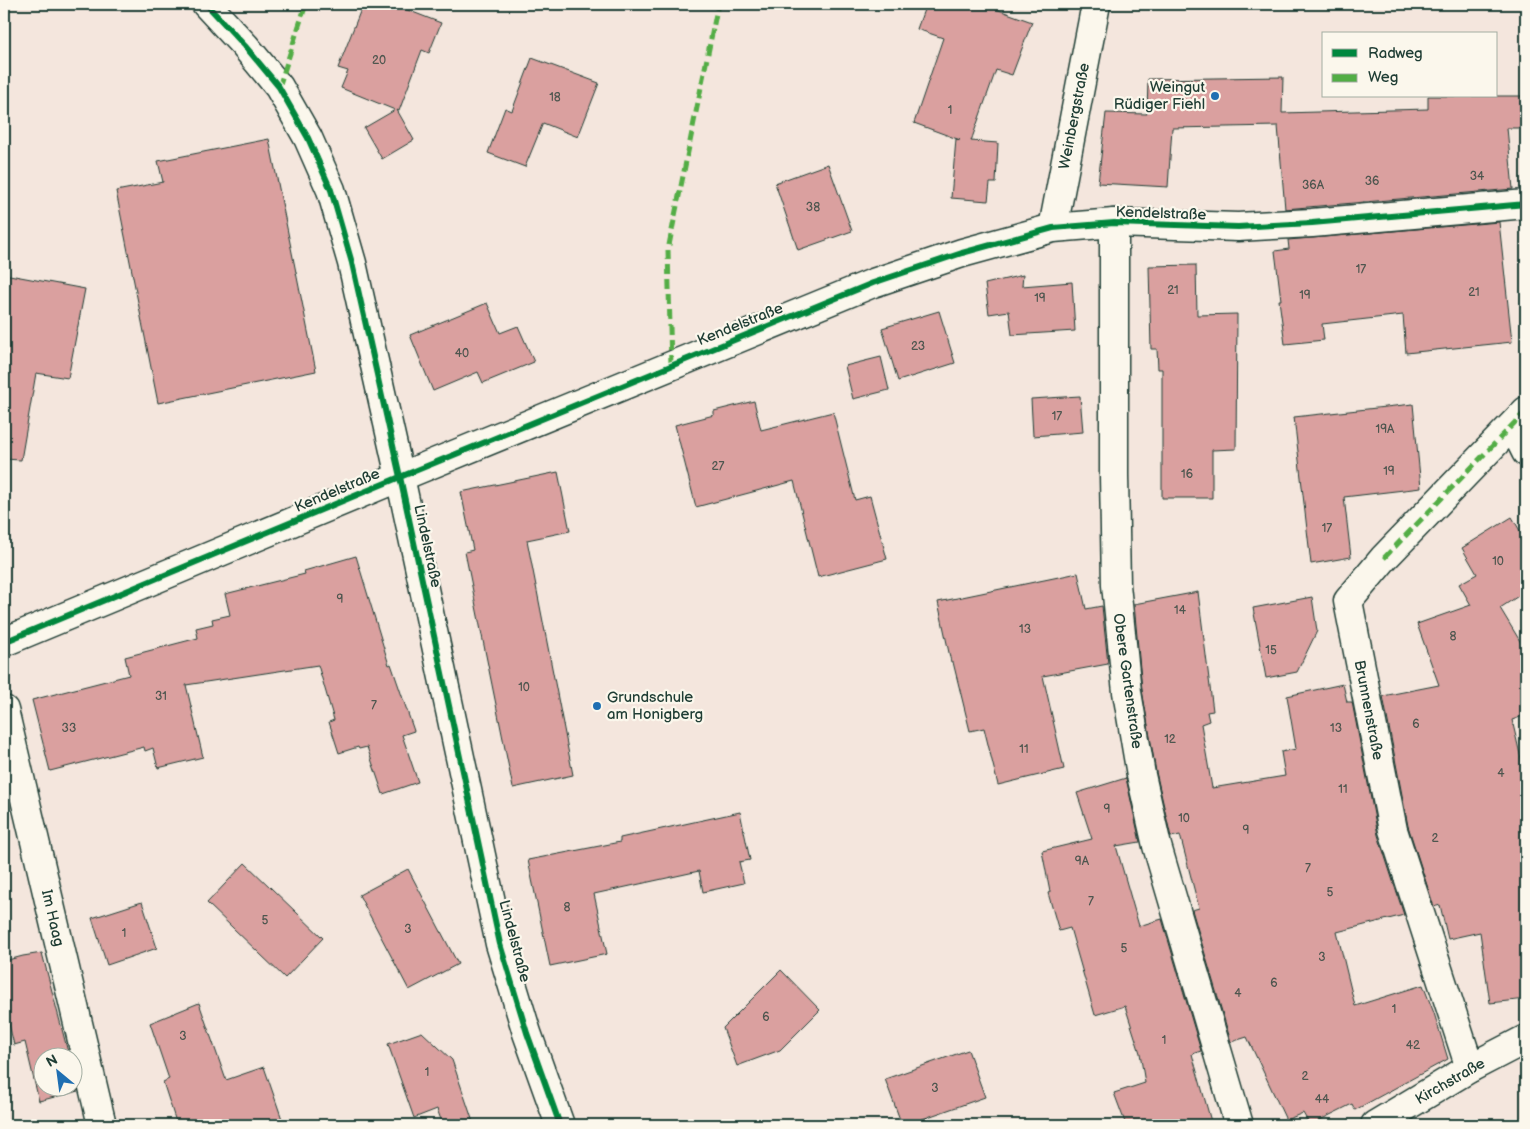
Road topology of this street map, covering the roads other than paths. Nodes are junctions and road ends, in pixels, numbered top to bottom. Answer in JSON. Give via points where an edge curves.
{"nodes":[{"id":1,"x":206,"y":4,"type":"edge"},
{"id":2,"x":1096,"y":4,"type":"edge"},
{"id":3,"x":1526,"y":204,"type":"edge"},
{"id":4,"x":1114,"y":223,"type":"junction"},
{"id":5,"x":1053,"y":228,"type":"junction"},
{"id":6,"x":1519,"y":419,"type":"edge"},
{"id":7,"x":1526,"y":452,"type":"edge"},
{"id":8,"x":411,"y":473,"type":"junction"},
{"id":9,"x":4,"y":642,"type":"edge"},
{"id":10,"x":4,"y":710,"type":"edge"},
{"id":11,"x":1526,"y":1039,"type":"edge"},
{"id":12,"x":1470,"y":1068,"type":"junction"},
{"id":13,"x":102,"y":1125,"type":"edge"},
{"id":14,"x":560,"y":1125,"type":"edge"},
{"id":15,"x":1239,"y":1125,"type":"edge"},
{"id":16,"x":1375,"y":1125,"type":"edge"}],
"edges":[{"from":1,"to":8,"type":"street","name":"Lindelstraße","via":[[279,87],[308,138],[331,190]]},
{"from":2,"to":5,"type":"street","name":"Weinbergstraße"},
{"from":3,"to":4,"type":"street","name":"Kendelstraße","via":[[1238,227]]},
{"from":4,"to":5,"type":"street","name":"Kendelstraße"},
{"from":4,"to":15,"type":"street","name":"Obere Gartenstraße","via":[[1116,585],[1127,692],[1157,846]]},
{"from":5,"to":8,"type":"street","name":"Kendelstraße","via":[[962,253],[873,283]]},
{"from":6,"to":7,"type":"street"},
{"from":6,"to":12,"type":"street","name":"Brunnenstraße","via":[[1384,558],[1348,601],[1393,830]]},
{"from":8,"to":9,"type":"street","name":"Kendelstraße"},
{"from":8,"to":14,"type":"street","name":"Lindelstraße","via":[[500,944]]},
{"from":10,"to":13,"type":"street","name":"Im Haag"},
{"from":11,"to":12,"type":"street","name":"Kirchstraße"},
{"from":12,"to":16,"type":"street","name":"Kirchstraße"}]}
